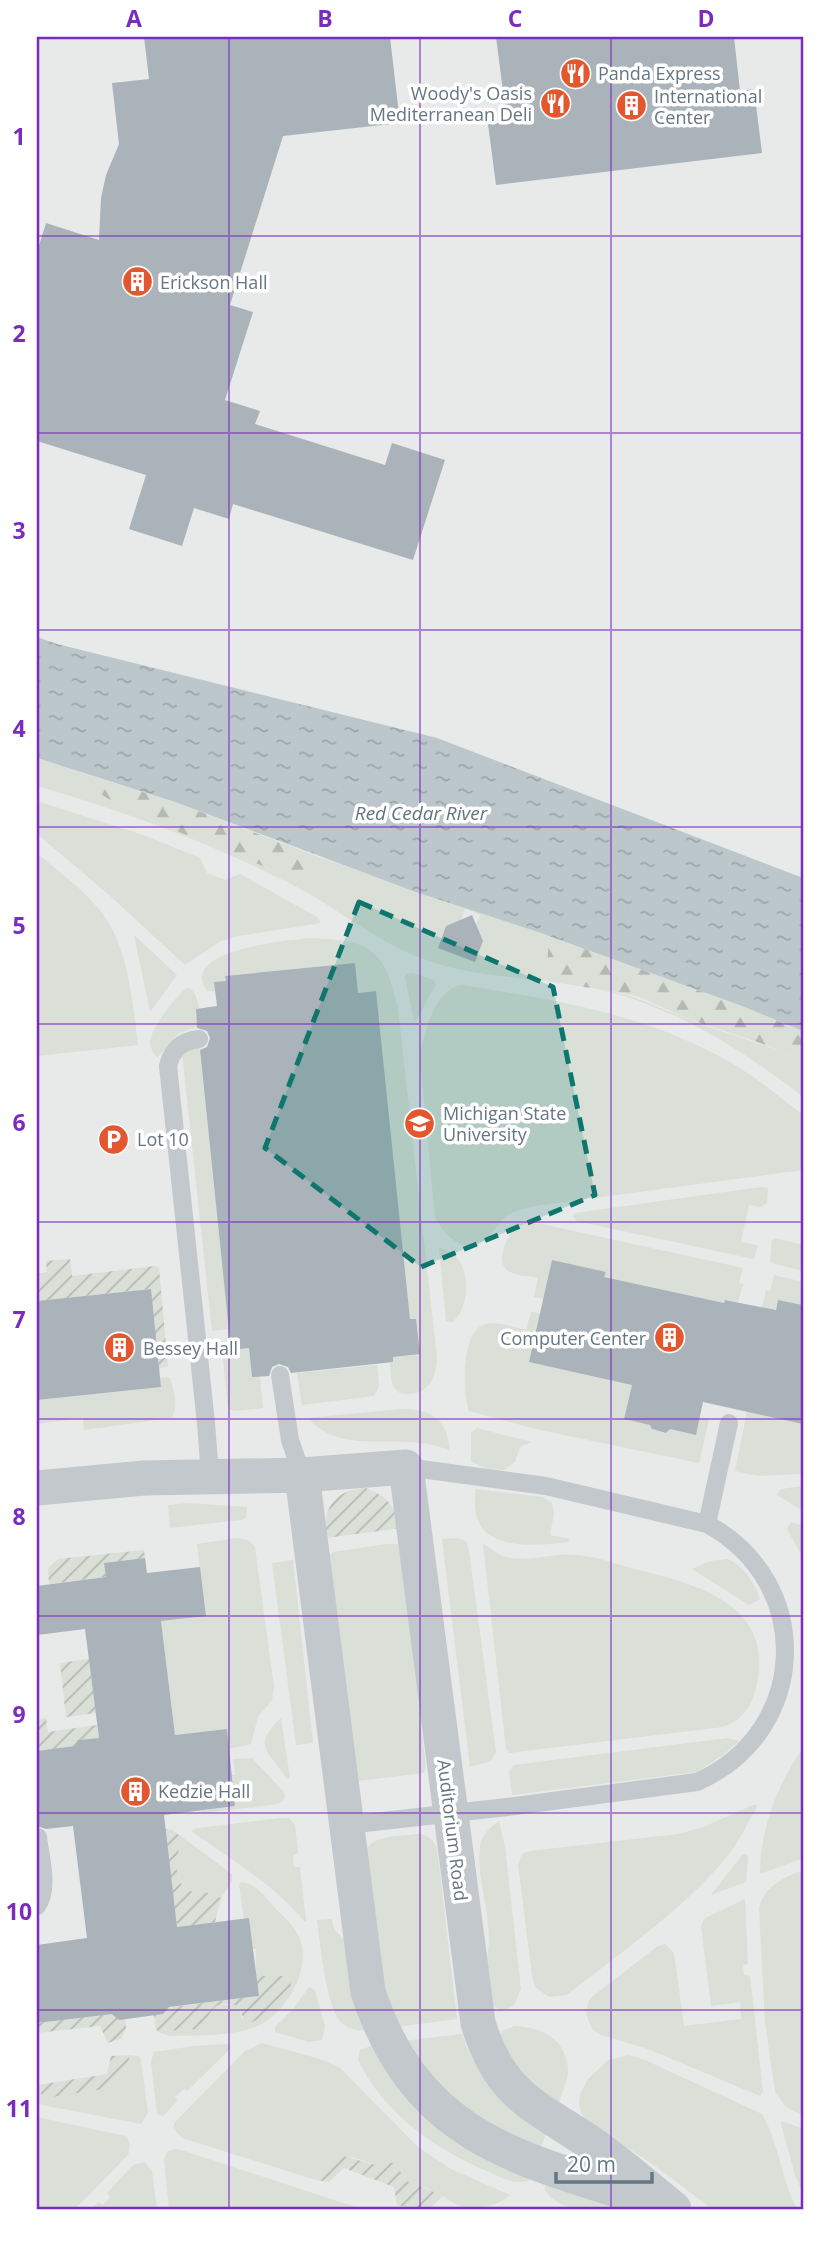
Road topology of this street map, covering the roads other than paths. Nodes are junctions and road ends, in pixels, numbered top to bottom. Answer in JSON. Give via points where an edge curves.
{"nodes":[{"id":1,"x":199,"y":1039,"type":"dead end"},
{"id":2,"x":280,"y":1375,"type":"dead end"},
{"id":3,"x":729,"y":1423,"type":"dead end"},
{"id":4,"x":406,"y":1467,"type":"junction"},
{"id":5,"x":302,"y":1475,"type":"junction"},
{"id":6,"x":209,"y":1476,"type":"junction"},
{"id":7,"x":37,"y":1488,"type":"edge"},
{"id":8,"x":707,"y":1524,"type":"junction"},
{"id":9,"x":451,"y":1813,"type":"junction"},
{"id":10,"x":347,"y":1825,"type":"junction"},
{"id":11,"x":38,"y":1837,"type":"edge"},
{"id":12,"x":37,"y":1906,"type":"edge"},
{"id":13,"x":673,"y":2208,"type":"edge"}],
"edges":[{"from":1,"to":6,"type":"lane","via":[[178,1045],[168,1066]]},
{"from":2,"to":5,"type":"lane","via":[[290,1440]]},
{"from":3,"to":8,"type":"lane"},
{"from":4,"to":5,"type":"street"},
{"from":4,"to":8,"type":"lane","via":[[546,1486]]},
{"from":4,"to":9,"type":"street","name":"Auditorium Road"},
{"from":5,"to":6,"type":"street"},
{"from":5,"to":10,"type":"street","name":"Auditorium Road"},
{"from":6,"to":7,"type":"street"},
{"from":8,"to":9,"type":"lane","via":[[738,1544],[762,1573],[784,1632],[781,1686],[756,1740],[719,1773],[697,1783]]},
{"from":9,"to":10,"type":"lane"},
{"from":9,"to":13,"type":"street","name":"Auditorium Road","via":[[478,2023],[492,2061],[520,2097],[615,2160]]},
{"from":10,"to":13,"type":"street","name":"Auditorium Road","via":[[368,1992],[384,2033],[414,2082],[456,2122],[500,2148]]},
{"from":11,"to":12,"type":"lane","via":[[44,1882]]}]}
